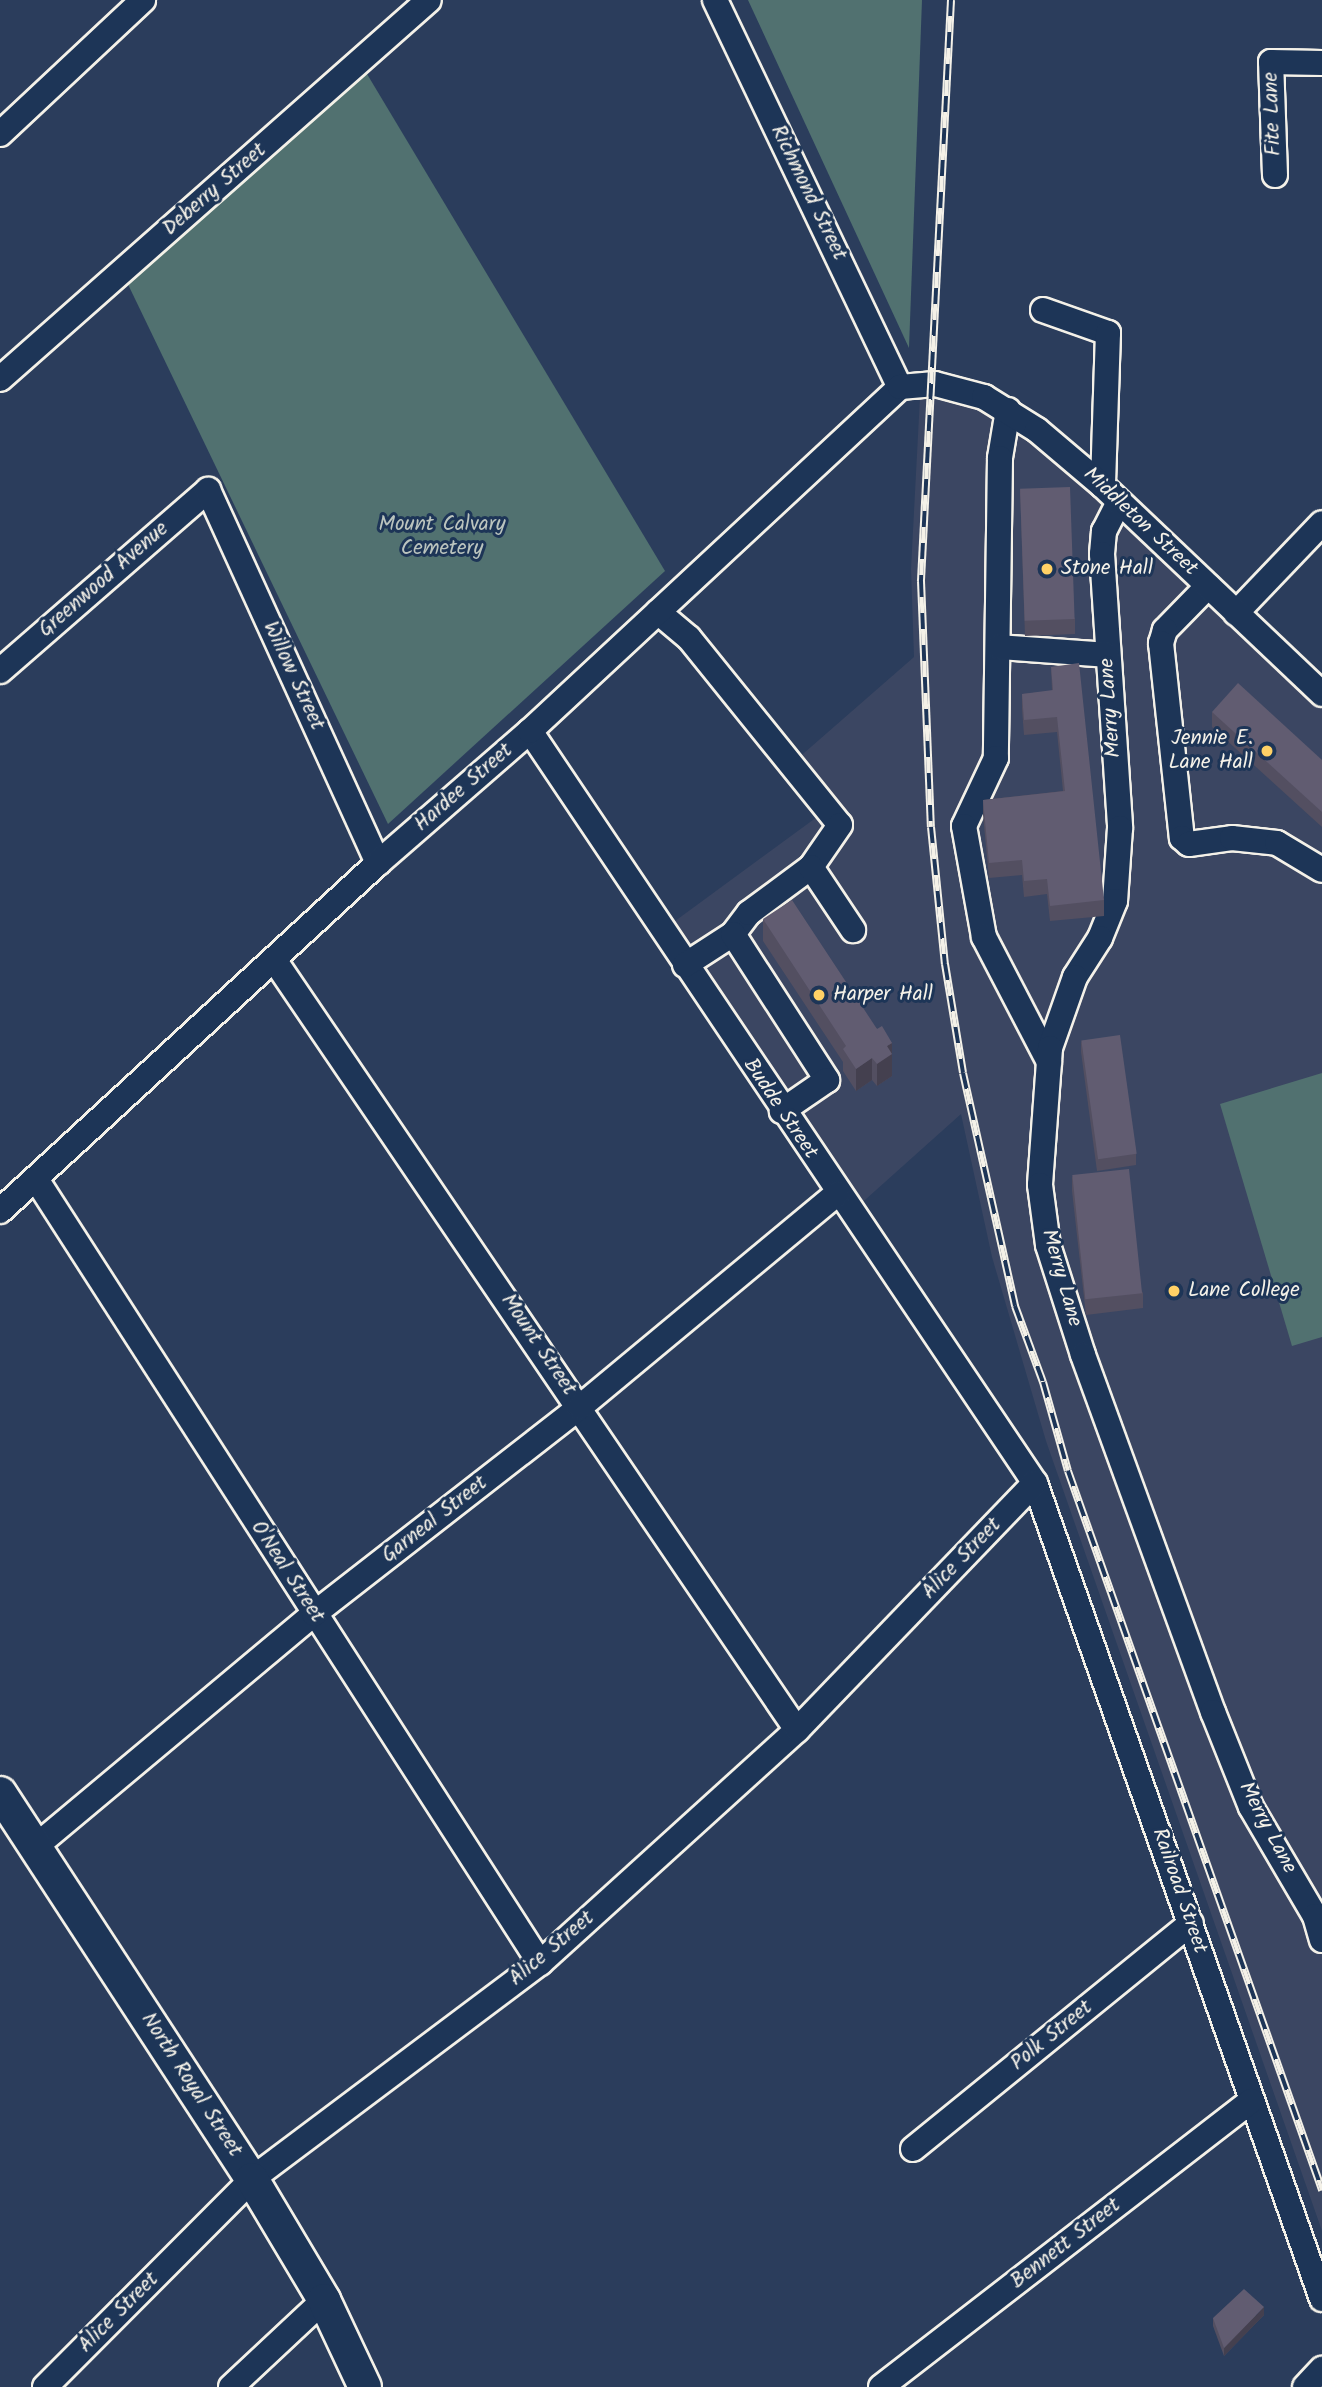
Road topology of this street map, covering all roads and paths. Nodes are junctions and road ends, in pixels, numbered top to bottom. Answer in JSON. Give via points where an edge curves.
{"nodes":[{"id":1,"x":144,"y":0,"type":"edge"},
{"id":2,"x":429,"y":0,"type":"edge"},
{"id":3,"x":715,"y":0,"type":"edge"},
{"id":4,"x":1322,"y":63,"type":"edge"},
{"id":5,"x":0,"y":134,"type":"edge"},
{"id":6,"x":1275,"y":175,"type":"dead end"},
{"id":7,"x":1043,"y":310,"type":"dead end"},
{"id":8,"x":0,"y":379,"type":"edge"},
{"id":9,"x":900,"y":387,"type":"junction"},
{"id":10,"x":1008,"y":410,"type":"junction"},
{"id":11,"x":208,"y":489,"type":"joint"},
{"id":12,"x":1111,"y":494,"type":"junction"},
{"id":13,"x":1322,"y":523,"type":"edge"},
{"id":14,"x":1208,"y":586,"type":"junction"},
{"id":15,"x":658,"y":612,"type":"junction"},
{"id":16,"x":1236,"y":613,"type":"junction"},
{"id":17,"x":999,"y":647,"type":"junction"},
{"id":18,"x":1107,"y":655,"type":"junction"},
{"id":19,"x":0,"y":671,"type":"edge"},
{"id":20,"x":1322,"y":694,"type":"edge"},
{"id":21,"x":530,"y":731,"type":"junction"},
{"id":22,"x":378,"y":863,"type":"junction"},
{"id":23,"x":811,"y":867,"type":"junction"},
{"id":24,"x":1322,"y":870,"type":"edge"},
{"id":25,"x":853,"y":930,"type":"dead end"},
{"id":26,"x":733,"y":934,"type":"junction"},
{"id":27,"x":275,"y":961,"type":"junction"},
{"id":28,"x":685,"y":965,"type":"junction"},
{"id":29,"x":1049,"y":1062,"type":"junction"},
{"id":30,"x":782,"y":1111,"type":"junction"},
{"id":31,"x":36,"y":1179,"type":"junction"},
{"id":32,"x":837,"y":1194,"type":"junction"},
{"id":33,"x":0,"y":1211,"type":"edge"},
{"id":34,"x":580,"y":1407,"type":"junction"},
{"id":35,"x":1035,"y":1483,"type":"junction"},
{"id":36,"x":314,"y":1614,"type":"junction"},
{"id":37,"x":797,"y":1730,"type":"junction"},
{"id":38,"x":0,"y":1793,"type":"edge"},
{"id":39,"x":35,"y":1847,"type":"junction"},
{"id":40,"x":1318,"y":1913,"type":"edge"},
{"id":41,"x":1191,"y":1923,"type":"junction"},
{"id":42,"x":1322,"y":1940,"type":"edge"},
{"id":43,"x":540,"y":1964,"type":"junction"},
{"id":44,"x":1251,"y":2101,"type":"junction"},
{"id":45,"x":914,"y":2149,"type":"dead end"},
{"id":46,"x":252,"y":2179,"type":"junction"},
{"id":47,"x":1322,"y":2299,"type":"edge"},
{"id":48,"x":324,"y":2300,"type":"junction"},
{"id":49,"x":1322,"y":2369,"type":"edge"},
{"id":50,"x":45,"y":2387,"type":"edge"},
{"id":51,"x":231,"y":2387,"type":"edge"},
{"id":52,"x":365,"y":2387,"type":"edge"},
{"id":53,"x":881,"y":2387,"type":"edge"},
{"id":54,"x":1305,"y":2387,"type":"edge"}],
"edges":[{"from":1,"to":5,"type":"street"},
{"from":2,"to":8,"type":"street","name":"Deberry Street"},
{"from":3,"to":9,"type":"street","name":"Richmond Street"},
{"from":4,"to":6,"type":"street","name":"Fite Lane","via":[[1271,62]]},
{"from":7,"to":12,"type":"street","via":[[1108,333]]},
{"from":9,"to":10,"type":"street","name":"Middleton Street","via":[[935,384],[985,397]]},
{"from":9,"to":15,"type":"street","name":"Hardee Street"},
{"from":10,"to":12,"type":"street","name":"Middleton Street"},
{"from":10,"to":17,"type":"street","via":[[1000,458]]},
{"from":11,"to":19,"type":"street","name":"Greenwood Avenue"},
{"from":11,"to":22,"type":"street","name":"Willow Street"},
{"from":12,"to":14,"type":"street","name":"Middleton Street"},
{"from":12,"to":18,"type":"street","name":"Merry Lane","via":[[1104,531]]},
{"from":13,"to":16,"type":"street"},
{"from":14,"to":16,"type":"street","name":"Middleton Street"},
{"from":14,"to":24,"type":"street","via":[[1165,631],[1161,643],[1182,838],[1189,844],[1232,838],[1277,843]]},
{"from":15,"to":21,"type":"street","name":"Hardee Street"},
{"from":15,"to":23,"type":"street","via":[[689,638],[840,825]]},
{"from":16,"to":20,"type":"street","name":"Middleton Street"},
{"from":17,"to":18,"type":"street"},
{"from":17,"to":29,"type":"street","via":[[996,758],[964,826],[967,864],[984,937]]},
{"from":18,"to":29,"type":"street","name":"Merry Lane","via":[[1120,828],[1115,901],[1075,977]]},
{"from":21,"to":22,"type":"street","name":"Hardee Street"},
{"from":21,"to":28,"type":"street","name":"Budde Street"},
{"from":22,"to":27,"type":"street","name":"Hardee Street"},
{"from":23,"to":25,"type":"street"},
{"from":23,"to":26,"type":"street","via":[[749,913]]},
{"from":26,"to":28,"type":"street"},
{"from":26,"to":30,"type":"street","via":[[827,1080]]},
{"from":27,"to":31,"type":"street","name":"Hardee Street"},
{"from":27,"to":34,"type":"street","name":"Mount Street"},
{"from":28,"to":30,"type":"street","name":"Budde Street"},
{"from":29,"to":40,"type":"street","name":"Merry Lane","via":[[1040,1185],[1048,1245],[1133,1495],[1251,1807]]},
{"from":30,"to":32,"type":"street","name":"Budde Street"},
{"from":31,"to":33,"type":"street","name":"Hardee Street"},
{"from":31,"to":36,"type":"street","name":"O'Neal Street"},
{"from":32,"to":34,"type":"street","name":"Garneal Street"},
{"from":32,"to":35,"type":"street","name":"Budde Street"},
{"from":34,"to":36,"type":"street","name":"Garneal Street"},
{"from":34,"to":37,"type":"street","name":"Mount Street"},
{"from":35,"to":37,"type":"street","name":"Alice Street"},
{"from":35,"to":41,"type":"street","name":"Railroad Street"},
{"from":36,"to":39,"type":"street","name":"Garneal Street"},
{"from":36,"to":43,"type":"street","name":"O'Neal Street"},
{"from":37,"to":43,"type":"street","name":"Alice Street"},
{"from":38,"to":39,"type":"main road","name":"North Royal Street"},
{"from":39,"to":46,"type":"main road","name":"North Royal Street"},
{"from":40,"to":42,"type":"street","name":"Merry Lane"},
{"from":41,"to":44,"type":"street","name":"Railroad Street"},
{"from":41,"to":45,"type":"street","name":"Polk Street"},
{"from":43,"to":46,"type":"street","name":"Alice Street"},
{"from":44,"to":47,"type":"street","name":"Railroad Street"},
{"from":44,"to":53,"type":"street","name":"Bennett Street"},
{"from":46,"to":48,"type":"main road","name":"North Royal Street"},
{"from":46,"to":50,"type":"street","name":"Alice Street"},
{"from":48,"to":51,"type":"street"},
{"from":48,"to":52,"type":"main road","name":"North Royal Street"},
{"from":49,"to":54,"type":"street"}]}
